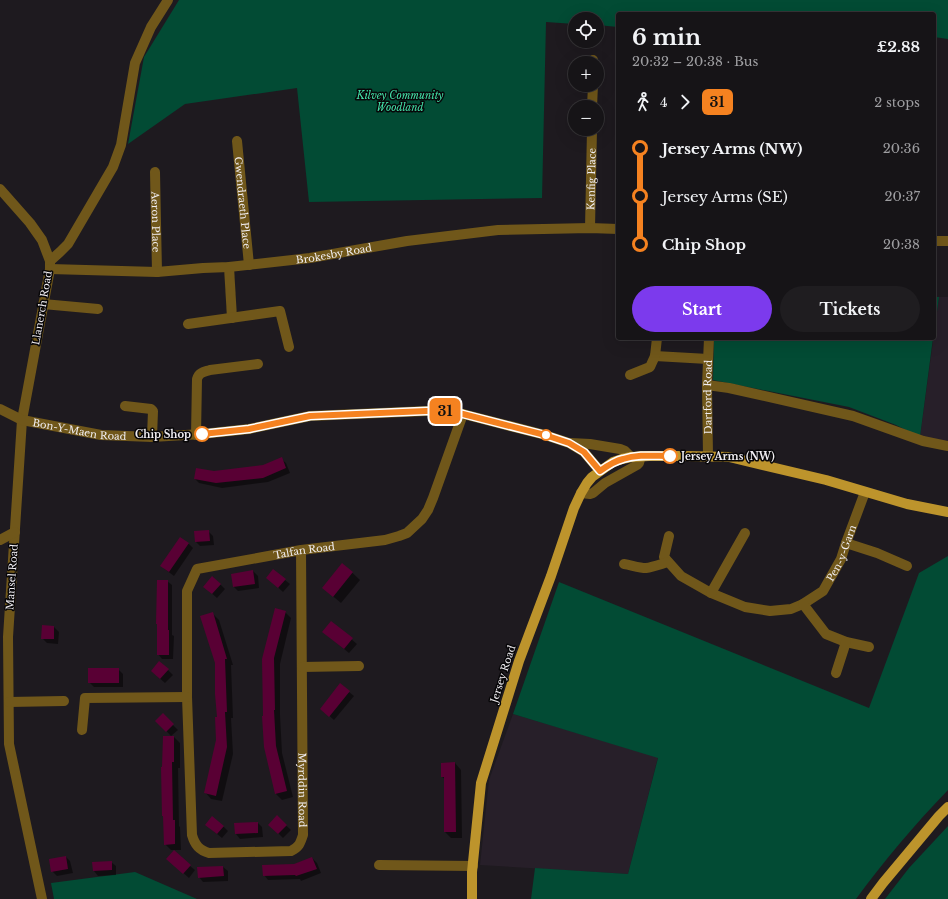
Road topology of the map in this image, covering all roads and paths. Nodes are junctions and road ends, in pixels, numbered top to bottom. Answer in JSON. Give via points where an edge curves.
{"nodes":[{"id":1,"x":168,"y":0,"type":"edge"},
{"id":2,"x":592,"y":136,"type":"edge"},
{"id":3,"x":237,"y":141,"type":"dead end"},
{"id":4,"x":154,"y":172,"type":"dead end"},
{"id":5,"x":0,"y":188,"type":"edge"},
{"id":6,"x":590,"y":228,"type":"junction"},
{"id":7,"x":616,"y":229,"type":"edge"},
{"id":8,"x":936,"y":240,"type":"edge"},
{"id":9,"x":948,"y":241,"type":"edge"},
{"id":10,"x":50,"y":265,"type":"junction"},
{"id":11,"x":249,"y":265,"type":"junction"},
{"id":12,"x":228,"y":268,"type":"junction"},
{"id":13,"x":157,"y":272,"type":"junction"},
{"id":14,"x":43,"y":304,"type":"junction"},
{"id":15,"x":98,"y":309,"type":"dead end"},
{"id":16,"x":232,"y":318,"type":"junction"},
{"id":17,"x":188,"y":324,"type":"dead end"},
{"id":18,"x":657,"y":340,"type":"edge"},
{"id":19,"x":709,"y":340,"type":"edge"},
{"id":20,"x":290,"y":347,"type":"dead end"},
{"id":21,"x":655,"y":356,"type":"junction"},
{"id":22,"x":708,"y":359,"type":"junction"},
{"id":23,"x":258,"y":364,"type":"dead end"},
{"id":24,"x":630,"y":375,"type":"dead end"},
{"id":25,"x":707,"y":385,"type":"junction"},
{"id":26,"x":124,"y":406,"type":"dead end"},
{"id":27,"x":0,"y":409,"type":"edge"},
{"id":28,"x":463,"y":414,"type":"junction"},
{"id":29,"x":22,"y":420,"type":"junction"},
{"id":30,"x":196,"y":435,"type":"junction"},
{"id":31,"x":152,"y":437,"type":"junction"},
{"id":32,"x":569,"y":443,"type":"junction"},
{"id":33,"x":948,"y":446,"type":"edge"},
{"id":34,"x":708,"y":456,"type":"junction"},
{"id":35,"x":636,"y":457,"type":"junction"},
{"id":36,"x":600,"y":471,"type":"junction"},
{"id":37,"x":865,"y":492,"type":"junction"},
{"id":38,"x":580,"y":493,"type":"junction"},
{"id":39,"x":948,"y":512,"type":"edge"},
{"id":40,"x":15,"y":532,"type":"junction"},
{"id":41,"x":745,"y":533,"type":"dead end"},
{"id":42,"x":669,"y":536,"type":"dead end"},
{"id":43,"x":0,"y":540,"type":"edge"},
{"id":44,"x":846,"y":543,"type":"junction"},
{"id":45,"x":301,"y":550,"type":"junction"},
{"id":46,"x":668,"y":562,"type":"junction"},
{"id":47,"x":624,"y":564,"type":"dead end"},
{"id":48,"x":907,"y":566,"type":"dead end"},
{"id":49,"x":712,"y":593,"type":"junction"},
{"id":50,"x":803,"y":604,"type":"junction"},
{"id":51,"x":846,"y":642,"type":"junction"},
{"id":52,"x":869,"y":647,"type":"dead end"},
{"id":53,"x":359,"y":666,"type":"dead end"},
{"id":54,"x":302,"y":667,"type":"junction"},
{"id":55,"x":836,"y":673,"type":"dead end"},
{"id":56,"x":4,"y":685,"type":"edge"},
{"id":57,"x":187,"y":697,"type":"junction"},
{"id":58,"x":64,"y":701,"type":"dead end"},
{"id":59,"x":9,"y":702,"type":"junction"},
{"id":60,"x":82,"y":730,"type":"dead end"},
{"id":61,"x":5,"y":745,"type":"edge"},
{"id":62,"x":948,"y":807,"type":"edge"},
{"id":63,"x":379,"y":865,"type":"dead end"},
{"id":64,"x":472,"y":866,"type":"junction"},
{"id":65,"x":42,"y":899,"type":"edge"},
{"id":66,"x":472,"y":899,"type":"edge"},
{"id":67,"x":871,"y":899,"type":"edge"}],
"edges":[{"from":1,"to":10,"type":"street","via":[[151,27],[135,63],[121,145],[113,167],[68,244]]},
{"from":2,"to":6,"type":"street","name":"Kenfig Place"},
{"from":3,"to":11,"type":"street","name":"Gwendraeth Place"},
{"from":4,"to":13,"type":"street","name":"Aeron Place"},
{"from":5,"to":10,"type":"street","name":"Llanerch Road","via":[[42,240]]},
{"from":6,"to":7,"type":"street","name":"Brokesby Road"},
{"from":6,"to":11,"type":"street","name":"Brokesby Road","via":[[498,230]]},
{"from":8,"to":9,"type":"street"},
{"from":10,"to":13,"type":"street","name":"Brokesby Road"},
{"from":10,"to":14,"type":"street","name":"Llanerch Road"},
{"from":11,"to":12,"type":"street","name":"Brokesby Road"},
{"from":12,"to":13,"type":"street","name":"Brokesby Road"},
{"from":12,"to":16,"type":"street"},
{"from":14,"to":15,"type":"street"},
{"from":14,"to":29,"type":"street","name":"Llanerch Road"},
{"from":16,"to":17,"type":"street"},
{"from":16,"to":20,"type":"street","via":[[280,311]]},
{"from":18,"to":21,"type":"street"},
{"from":19,"to":22,"type":"street","name":"Dartford Road"},
{"from":21,"to":22,"type":"street"},
{"from":21,"to":24,"type":"street","via":[[650,367]]},
{"from":22,"to":25,"type":"street","name":"Dartford Road"},
{"from":23,"to":30,"type":"street","via":[[210,370],[199,374],[196,379]]},
{"from":25,"to":33,"type":"street","via":[[853,416],[923,441]]},
{"from":25,"to":34,"type":"street","name":"Dartford Road"},
{"from":26,"to":31,"type":"street","via":[[153,411]]},
{"from":27,"to":29,"type":"street","name":"Bon-Y-Maen Road"},
{"from":28,"to":30,"type":"street","name":"Bon-Y-Maen Road","via":[[426,411],[310,416],[249,429]]},
{"from":28,"to":32,"type":"street","name":"Bon-Y-Maen Road"},
{"from":28,"to":45,"type":"street","name":"Talfan Road","via":[[428,510],[407,533],[385,540]]},
{"from":29,"to":31,"type":"street","name":"Bon-Y-Maen Road","via":[[101,435]]},
{"from":29,"to":40,"type":"street","name":"Mansel Road"},
{"from":30,"to":31,"type":"street","name":"Bon-Y-Maen Road"},
{"from":32,"to":35,"type":"street","via":[[620,449]]},
{"from":32,"to":36,"type":"street","name":"Bon-Y-Maen Road","via":[[584,452]]},
{"from":34,"to":35,"type":"main road","name":"Jersey Road"},
{"from":34,"to":37,"type":"main road","name":"Jersey Road","via":[[751,462]]},
{"from":35,"to":36,"type":"main road","name":"Jersey Road","via":[[613,462]]},
{"from":35,"to":38,"type":"street","via":[[639,463],[637,465],[593,493]]},
{"from":36,"to":38,"type":"main road","name":"Jersey Road"},
{"from":37,"to":39,"type":"main road","name":"Jersey Road"},
{"from":37,"to":44,"type":"street","name":"Pen-y-Garn"},
{"from":38,"to":64,"type":"main road","name":"Jersey Road","via":[[519,661],[481,783]]},
{"from":40,"to":43,"type":"street"},
{"from":40,"to":56,"type":"street","name":"Mansel Road"},
{"from":41,"to":49,"type":"street"},
{"from":42,"to":46,"type":"street","via":[[664,557]]},
{"from":44,"to":48,"type":"street"},
{"from":44,"to":50,"type":"street","name":"Pen-y-Garn","via":[[842,559],[823,591]]},
{"from":45,"to":54,"type":"street","name":"Myrddin Road"},
{"from":45,"to":57,"type":"street","name":"Talfan Road","via":[[198,569],[187,591]]},
{"from":46,"to":47,"type":"street","via":[[646,568]]},
{"from":46,"to":49,"type":"street","name":"Pen-y-Garn","via":[[680,576]]},
{"from":49,"to":50,"type":"street","name":"Pen-y-Garn","via":[[745,607],[770,611],[791,609]]},
{"from":50,"to":51,"type":"street","via":[[826,634]]},
{"from":51,"to":52,"type":"street"},
{"from":51,"to":55,"type":"street"},
{"from":53,"to":54,"type":"street"},
{"from":54,"to":57,"type":"street","name":"Myrddin Road","via":[[303,835],[297,848],[291,851],[209,853],[194,842],[191,827]]},
{"from":56,"to":59,"type":"street","name":"Mansel Road"},
{"from":57,"to":60,"type":"street","via":[[85,698]]},
{"from":58,"to":59,"type":"street"},
{"from":59,"to":61,"type":"street","name":"Mansel Road"},
{"from":61,"to":65,"type":"street","name":"Mansel Road"},
{"from":62,"to":67,"type":"main road"},
{"from":63,"to":64,"type":"street"},
{"from":64,"to":66,"type":"main road","name":"Jersey Road"}]}
